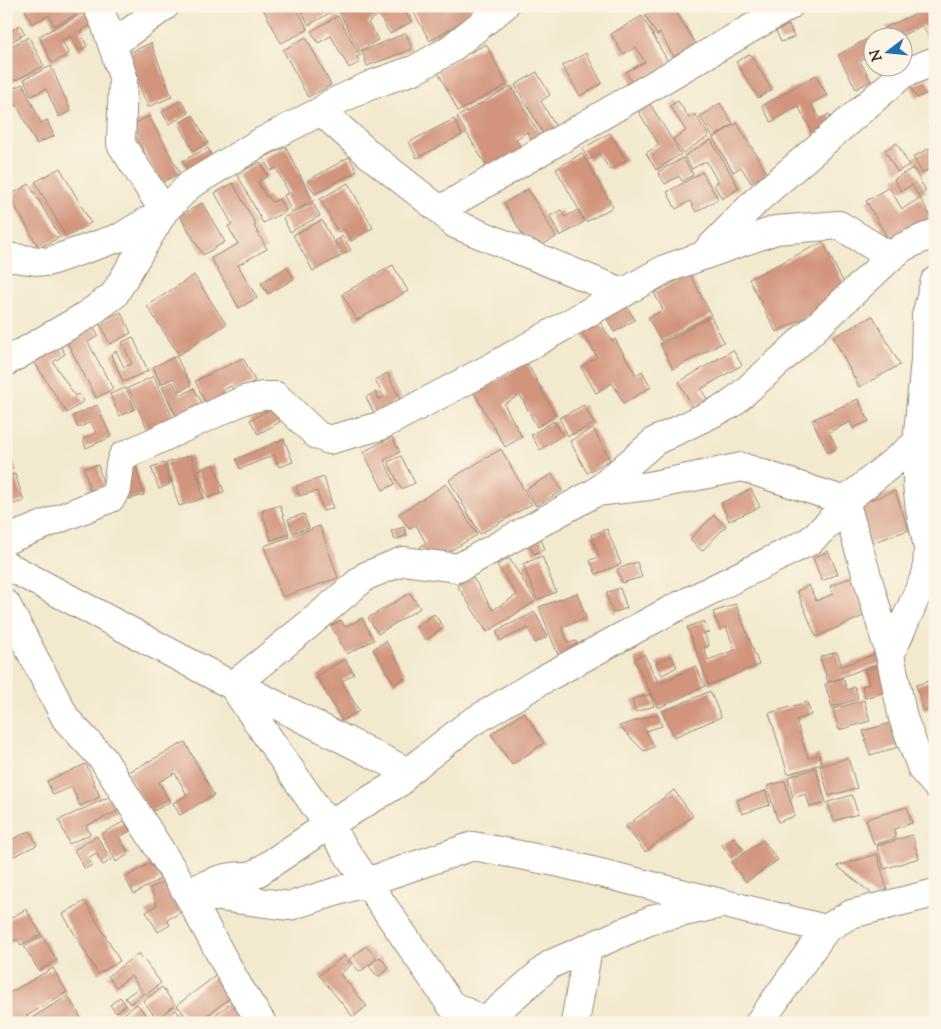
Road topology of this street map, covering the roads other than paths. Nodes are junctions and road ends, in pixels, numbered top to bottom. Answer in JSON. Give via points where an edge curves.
{"nodes":[{"id":1,"x":97,"y":6,"type":"edge"},
{"id":2,"x":165,"y":6,"type":"edge"},
{"id":3,"x":504,"y":6,"type":"edge"},
{"id":4,"x":788,"y":6,"type":"edge"},
{"id":5,"x":113,"y":47,"type":"junction"},
{"id":6,"x":935,"y":61,"type":"edge"},
{"id":7,"x":321,"y":111,"type":"junction"},
{"id":8,"x":440,"y":210,"type":"junction"},
{"id":9,"x":164,"y":211,"type":"junction"},
{"id":10,"x":935,"y":233,"type":"edge"},
{"id":11,"x":703,"y":256,"type":"junction"},
{"id":12,"x":6,"y":257,"type":"edge"},
{"id":13,"x":890,"y":257,"type":"junction"},
{"id":14,"x":935,"y":281,"type":"edge"},
{"id":15,"x":624,"y":292,"type":"junction"},
{"id":16,"x":6,"y":362,"type":"edge"},
{"id":17,"x":926,"y":438,"type":"edge"},
{"id":18,"x":596,"y":492,"type":"junction"},
{"id":19,"x":845,"y":501,"type":"junction"},
{"id":20,"x":927,"y":516,"type":"edge"},
{"id":21,"x":6,"y":540,"type":"edge"},
{"id":22,"x":6,"y":565,"type":"edge"},
{"id":23,"x":6,"y":604,"type":"edge"},
{"id":24,"x":890,"y":655,"type":"junction"},
{"id":25,"x":408,"y":772,"type":"junction"},
{"id":26,"x":935,"y":784,"type":"edge"},
{"id":27,"x":328,"y":825,"type":"junction"},
{"id":28,"x":367,"y":882,"type":"junction"},
{"id":29,"x":187,"y":893,"type":"junction"},
{"id":30,"x":935,"y":893,"type":"edge"},
{"id":31,"x":723,"y":904,"type":"junction"},
{"id":32,"x":826,"y":929,"type":"junction"},
{"id":33,"x":588,"y":948,"type":"junction"},
{"id":34,"x":486,"y":1022,"type":"edge"},
{"id":35,"x":262,"y":1023,"type":"edge"},
{"id":36,"x":574,"y":1023,"type":"edge"},
{"id":37,"x":759,"y":1023,"type":"edge"}],
"edges":[{"from":1,"to":5,"type":"street"},
{"from":2,"to":5,"type":"street"},
{"from":3,"to":7,"type":"street","via":[[449,50],[416,70],[371,85]]},
{"from":4,"to":8,"type":"street"},
{"from":5,"to":9,"type":"street","via":[[123,77],[121,144]]},
{"from":6,"to":11,"type":"street","via":[[903,74],[757,200]]},
{"from":7,"to":8,"type":"street"},
{"from":7,"to":9,"type":"street","via":[[260,142],[190,184]]},
{"from":8,"to":15,"type":"street","via":[[455,224]]},
{"from":9,"to":12,"type":"street","via":[[120,237],[46,262]]},
{"from":9,"to":16,"type":"street","via":[[114,295],[87,315]]},
{"from":10,"to":13,"type":"street","via":[[903,247]]},
{"from":11,"to":13,"type":"street","via":[[776,230],[839,224]]},
{"from":11,"to":15,"type":"street","via":[[665,269]]},
{"from":13,"to":18,"type":"street","via":[[730,405],[655,441]]},
{"from":14,"to":17,"type":"street","via":[[926,316]]},
{"from":15,"to":21,"type":"street","via":[[380,426],[329,440],[317,435],[276,396],[244,400],[124,456],[117,490],[111,498]]},
{"from":17,"to":19,"type":"street"},
{"from":17,"to":20,"type":"street","via":[[917,484]]},
{"from":18,"to":19,"type":"street","via":[[649,486],[742,466]]},
{"from":18,"to":25,"type":"street","via":[[458,568],[403,561],[366,576],[235,684]]},
{"from":19,"to":24,"type":"street"},
{"from":19,"to":25,"type":"street","via":[[810,541],[669,611],[544,679],[469,724]]},
{"from":20,"to":24,"type":"street","via":[[927,572]]},
{"from":22,"to":27,"type":"street","via":[[233,686]]},
{"from":23,"to":29,"type":"street","via":[[66,719],[103,759]]},
{"from":24,"to":26,"type":"street","via":[[903,718],[922,769]]},
{"from":25,"to":27,"type":"street","via":[[400,782]]},
{"from":27,"to":28,"type":"street"},
{"from":27,"to":29,"type":"street","via":[[254,875],[221,879]]},
{"from":28,"to":29,"type":"street","via":[[290,906]]},
{"from":28,"to":31,"type":"street","via":[[472,846],[556,862]]},
{"from":28,"to":34,"type":"street","via":[[451,1005]]},
{"from":29,"to":35,"type":"street"},
{"from":30,"to":32,"type":"street","via":[[851,914]]},
{"from":31,"to":32,"type":"street"},
{"from":31,"to":33,"type":"street","via":[[656,918]]},
{"from":32,"to":37,"type":"street"},
{"from":33,"to":34,"type":"street","via":[[551,964]]},
{"from":33,"to":36,"type":"street"}]}
